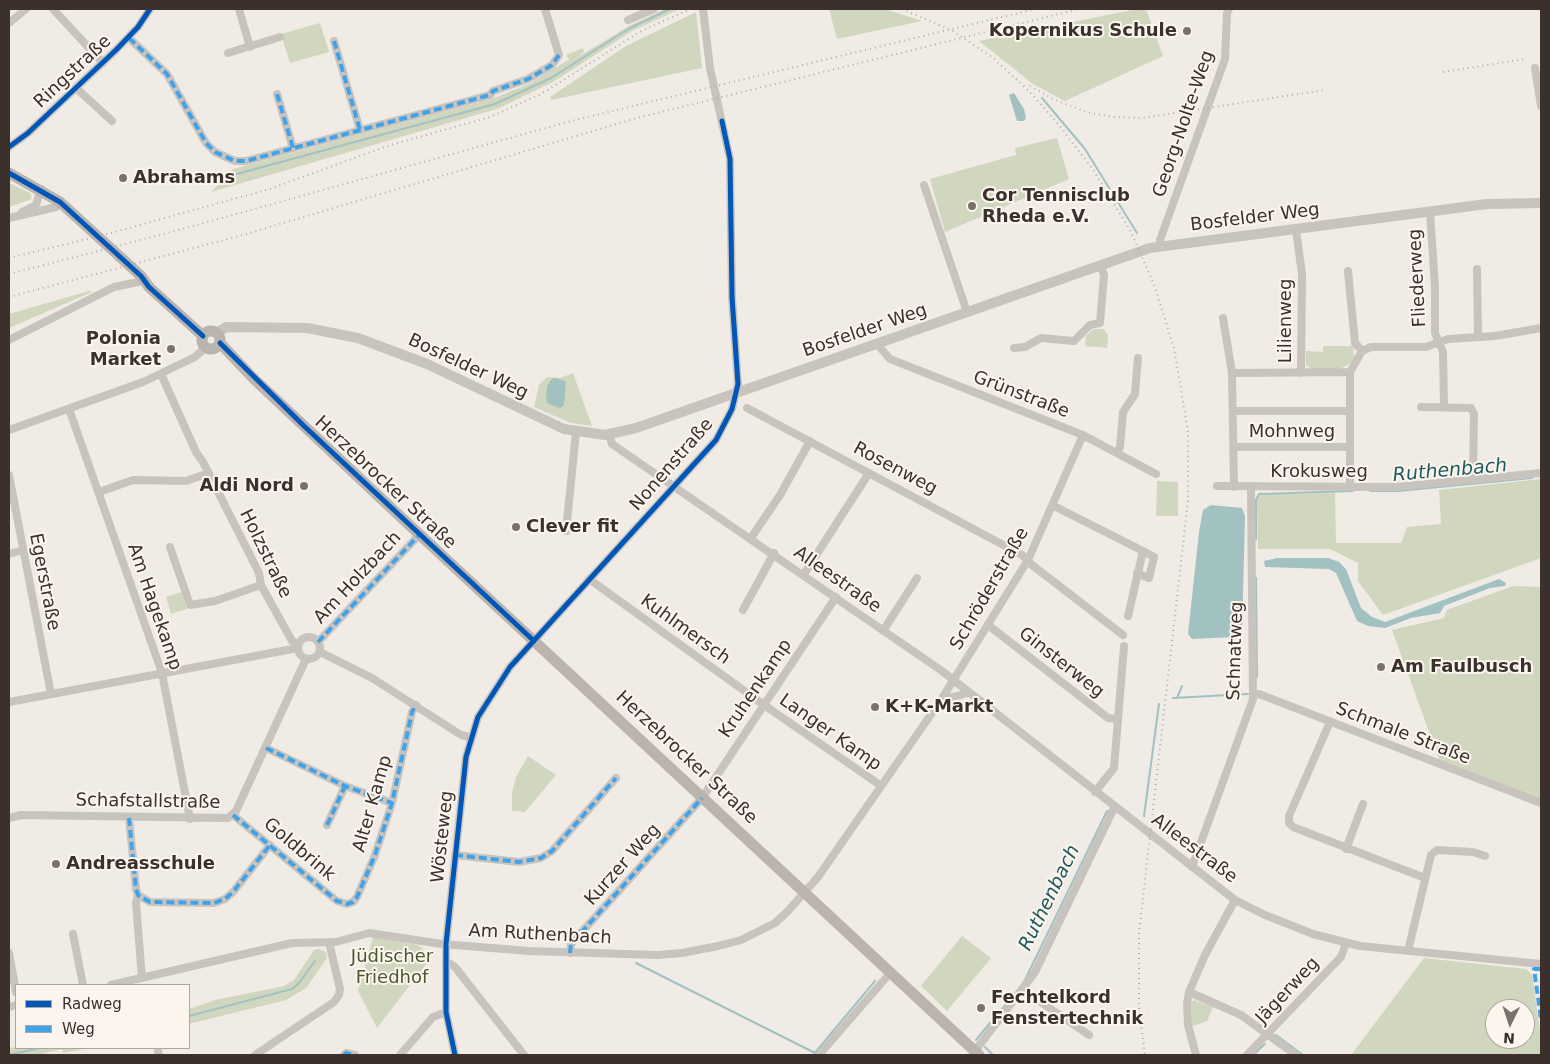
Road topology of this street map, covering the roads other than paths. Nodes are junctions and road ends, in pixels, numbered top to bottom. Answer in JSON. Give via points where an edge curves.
{"nodes":[{"id":1,"x":26,"y":9,"type":"edge"},
{"id":2,"x":53,"y":9,"type":"edge"},
{"id":3,"x":150,"y":9,"type":"edge"},
{"id":4,"x":238,"y":9,"type":"edge"},
{"id":5,"x":545,"y":9,"type":"edge"},
{"id":6,"x":654,"y":9,"type":"edge"},
{"id":7,"x":702,"y":9,"type":"edge"},
{"id":8,"x":1229,"y":9,"type":"edge"},
{"id":9,"x":628,"y":20,"type":"dead end"},
{"id":10,"x":9,"y":23,"type":"edge"},
{"id":11,"x":280,"y":37,"type":"dead end"},
{"id":12,"x":129,"y":38,"type":"junction"},
{"id":13,"x":334,"y":41,"type":"dead end"},
{"id":14,"x":250,"y":46,"type":"junction"},
{"id":15,"x":228,"y":53,"type":"dead end"},
{"id":16,"x":103,"y":63,"type":"junction"},
{"id":17,"x":1535,"y":68,"type":"dead end"},
{"id":18,"x":76,"y":88,"type":"junction"},
{"id":19,"x":277,"y":94,"type":"dead end"},
{"id":20,"x":1541,"y":106,"type":"edge"},
{"id":21,"x":112,"y":121,"type":"dead end"},
{"id":22,"x":360,"y":130,"type":"junction"},
{"id":23,"x":9,"y":147,"type":"edge"},
{"id":24,"x":293,"y":148,"type":"junction"},
{"id":25,"x":9,"y":173,"type":"edge"},
{"id":26,"x":924,"y":185,"type":"dead end"},
{"id":27,"x":41,"y":189,"type":"junction"},
{"id":28,"x":60,"y":202,"type":"junction"},
{"id":29,"x":1541,"y":203,"type":"edge"},
{"id":30,"x":1430,"y":211,"type":"junction"},
{"id":31,"x":9,"y":217,"type":"edge"},
{"id":32,"x":1296,"y":230,"type":"junction"},
{"id":33,"x":1160,"y":247,"type":"junction"},
{"id":34,"x":1101,"y":266,"type":"junction"},
{"id":35,"x":1477,"y":269,"type":"dead end"},
{"id":36,"x":1348,"y":272,"type":"dead end"},
{"id":37,"x":145,"y":280,"type":"junction"},
{"id":38,"x":967,"y":312,"type":"junction"},
{"id":39,"x":1223,"y":318,"type":"dead end"},
{"id":40,"x":1541,"y":328,"type":"edge"},
{"id":41,"x":1478,"y":337,"type":"junction"},
{"id":42,"x":9,"y":340,"type":"edge"},
{"id":43,"x":211,"y":340,"type":"junction"},
{"id":44,"x":1438,"y":343,"type":"junction"},
{"id":45,"x":877,"y":344,"type":"junction"},
{"id":46,"x":1014,"y":348,"type":"dead end"},
{"id":47,"x":1362,"y":351,"type":"junction"},
{"id":48,"x":1138,"y":358,"type":"dead end"},
{"id":49,"x":1350,"y":372,"type":"junction"},
{"id":50,"x":1232,"y":373,"type":"junction"},
{"id":51,"x":1301,"y":373,"type":"junction"},
{"id":52,"x":161,"y":374,"type":"junction"},
{"id":53,"x":736,"y":394,"type":"junction"},
{"id":54,"x":1421,"y":407,"type":"dead end"},
{"id":55,"x":1444,"y":407,"type":"junction"},
{"id":56,"x":748,"y":408,"type":"dead end"},
{"id":57,"x":69,"y":409,"type":"junction"},
{"id":58,"x":1233,"y":411,"type":"junction"},
{"id":59,"x":1350,"y":411,"type":"junction"},
{"id":60,"x":9,"y":430,"type":"edge"},
{"id":61,"x":576,"y":432,"type":"junction"},
{"id":62,"x":609,"y":434,"type":"junction"},
{"id":63,"x":1083,"y":435,"type":"junction"},
{"id":64,"x":810,"y":441,"type":"junction"},
{"id":65,"x":1234,"y":447,"type":"junction"},
{"id":66,"x":1350,"y":447,"type":"junction"},
{"id":67,"x":1117,"y":452,"type":"junction"},
{"id":68,"x":209,"y":473,"type":"junction"},
{"id":69,"x":869,"y":473,"type":"junction"},
{"id":70,"x":1541,"y":473,"type":"edge"},
{"id":71,"x":1156,"y":474,"type":"dead end"},
{"id":72,"x":9,"y":475,"type":"edge"},
{"id":73,"x":1473,"y":479,"type":"junction"},
{"id":74,"x":674,"y":485,"type":"junction"},
{"id":75,"x":1217,"y":486,"type":"dead end"},
{"id":76,"x":1234,"y":487,"type":"junction"},
{"id":77,"x":1251,"y":487,"type":"junction"},
{"id":78,"x":1350,"y":487,"type":"junction"},
{"id":79,"x":99,"y":492,"type":"junction"},
{"id":80,"x":1052,"y":504,"type":"junction"},
{"id":81,"x":566,"y":531,"type":"dead end"},
{"id":82,"x":419,"y":535,"type":"junction"},
{"id":83,"x":751,"y":538,"type":"junction"},
{"id":84,"x":170,"y":547,"type":"dead end"},
{"id":85,"x":23,"y":550,"type":"junction"},
{"id":86,"x":1143,"y":551,"type":"junction"},
{"id":87,"x":774,"y":553,"type":"junction"},
{"id":88,"x":9,"y":554,"type":"edge"},
{"id":89,"x":1028,"y":560,"type":"junction"},
{"id":90,"x":1137,"y":573,"type":"junction"},
{"id":91,"x":804,"y":574,"type":"junction"},
{"id":92,"x":917,"y":578,"type":"dead end"},
{"id":93,"x":589,"y":579,"type":"junction"},
{"id":94,"x":262,"y":585,"type":"junction"},
{"id":95,"x":836,"y":597,"type":"junction"},
{"id":96,"x":743,"y":610,"type":"dead end"},
{"id":97,"x":1128,"y":616,"type":"dead end"},
{"id":98,"x":988,"y":625,"type":"junction"},
{"id":99,"x":883,"y":631,"type":"junction"},
{"id":100,"x":1123,"y":635,"type":"dead end"},
{"id":101,"x":534,"y":640,"type":"junction"},
{"id":102,"x":318,"y":642,"type":"junction"},
{"id":103,"x":298,"y":646,"type":"junction"},
{"id":104,"x":1124,"y":646,"type":"dead end"},
{"id":105,"x":320,"y":652,"type":"junction"},
{"id":106,"x":306,"y":659,"type":"junction"},
{"id":107,"x":162,"y":673,"type":"junction"},
{"id":108,"x":952,"y":680,"type":"junction"},
{"id":109,"x":51,"y":694,"type":"junction"},
{"id":110,"x":968,"y":694,"type":"junction"},
{"id":111,"x":1253,"y":694,"type":"junction"},
{"id":112,"x":942,"y":700,"type":"junction"},
{"id":113,"x":9,"y":702,"type":"edge"},
{"id":114,"x":416,"y":705,"type":"junction"},
{"id":115,"x":764,"y":705,"type":"junction"},
{"id":116,"x":1118,"y":719,"type":"junction"},
{"id":117,"x":1330,"y":722,"type":"junction"},
{"id":118,"x":470,"y":737,"type":"junction"},
{"id":119,"x":266,"y":748,"type":"junction"},
{"id":120,"x":616,"y":778,"type":"dead end"},
{"id":121,"x":880,"y":785,"type":"junction"},
{"id":122,"x":346,"y":786,"type":"junction"},
{"id":123,"x":1095,"y":792,"type":"junction"},
{"id":124,"x":702,"y":798,"type":"junction"},
{"id":125,"x":392,"y":803,"type":"junction"},
{"id":126,"x":1541,"y":803,"type":"edge"},
{"id":127,"x":1363,"y":804,"type":"dead end"},
{"id":128,"x":1114,"y":808,"type":"junction"},
{"id":129,"x":233,"y":815,"type":"junction"},
{"id":130,"x":9,"y":818,"type":"edge"},
{"id":131,"x":129,"y":818,"type":"junction"},
{"id":132,"x":190,"y":819,"type":"junction"},
{"id":133,"x":327,"y":825,"type":"dead end"},
{"id":134,"x":270,"y":845,"type":"junction"},
{"id":135,"x":1346,"y":849,"type":"junction"},
{"id":136,"x":455,"y":855,"type":"junction"},
{"id":137,"x":1485,"y":856,"type":"dead end"},
{"id":138,"x":1192,"y":867,"type":"junction"},
{"id":139,"x":1425,"y":878,"type":"junction"},
{"id":140,"x":806,"y":892,"type":"junction"},
{"id":141,"x":138,"y":895,"type":"junction"},
{"id":142,"x":1235,"y":900,"type":"junction"},
{"id":143,"x":346,"y":904,"type":"joint"},
{"id":144,"x":73,"y":934,"type":"dead end"},
{"id":145,"x":329,"y":942,"type":"junction"},
{"id":146,"x":1346,"y":943,"type":"junction"},
{"id":147,"x":446,"y":944,"type":"junction"},
{"id":148,"x":1408,"y":951,"type":"junction"},
{"id":149,"x":9,"y":953,"type":"edge"},
{"id":150,"x":570,"y":953,"type":"junction"},
{"id":151,"x":446,"y":961,"type":"junction"},
{"id":152,"x":1541,"y":964,"type":"edge"},
{"id":153,"x":891,"y":972,"type":"junction"},
{"id":154,"x":142,"y":978,"type":"junction"},
{"id":155,"x":83,"y":984,"type":"edge"},
{"id":156,"x":115,"y":984,"type":"edge"},
{"id":157,"x":15,"y":986,"type":"edge"},
{"id":158,"x":1023,"y":990,"type":"junction"},
{"id":159,"x":1190,"y":992,"type":"junction"},
{"id":160,"x":446,"y":1012,"type":"junction"},
{"id":161,"x":1088,"y":1035,"type":"dead end"},
{"id":162,"x":1268,"y":1035,"type":"junction"},
{"id":163,"x":977,"y":1053,"type":"edge"},
{"id":164,"x":255,"y":1055,"type":"edge"},
{"id":165,"x":344,"y":1055,"type":"edge"},
{"id":166,"x":355,"y":1055,"type":"edge"},
{"id":167,"x":400,"y":1055,"type":"edge"},
{"id":168,"x":455,"y":1055,"type":"edge"},
{"id":169,"x":524,"y":1055,"type":"edge"},
{"id":170,"x":819,"y":1055,"type":"edge"},
{"id":171,"x":1196,"y":1055,"type":"edge"},
{"id":172,"x":1247,"y":1055,"type":"edge"},
{"id":173,"x":1296,"y":1055,"type":"edge"}],
"edges":[{"from":1,"to":10,"type":"street"},
{"from":2,"to":16,"type":"street"},
{"from":3,"to":12,"type":"street","name":"Ringstraße"},
{"from":4,"to":14,"type":"street"},
{"from":5,"to":22,"type":"street","via":[[558,55],[552,65],[490,95]]},
{"from":6,"to":9,"type":"street"},
{"from":7,"to":53,"type":"street","name":"Nonenstraße","via":[[710,68],[730,159]]},
{"from":8,"to":33,"type":"street","name":"Georg-Nolte-Weg","via":[[1225,59]]},
{"from":11,"to":14,"type":"street"},
{"from":12,"to":16,"type":"street","name":"Ringstraße"},
{"from":12,"to":24,"type":"street","via":[[167,74],[206,143],[215,152],[235,161],[246,161]]},
{"from":13,"to":22,"type":"street"},
{"from":14,"to":15,"type":"street"},
{"from":16,"to":18,"type":"street","name":"Ringstraße"},
{"from":17,"to":20,"type":"street"},
{"from":18,"to":21,"type":"street"},
{"from":18,"to":23,"type":"street","name":"Ringstraße"},
{"from":19,"to":24,"type":"street"},
{"from":22,"to":24,"type":"street"},
{"from":25,"to":27,"type":"main road","name":"Herzebrocker Straße"},
{"from":26,"to":38,"type":"street"},
{"from":27,"to":28,"type":"main road","name":"Herzebrocker Straße"},
{"from":27,"to":31,"type":"street","via":[[36,205]]},
{"from":28,"to":31,"type":"street","via":[[56,207]]},
{"from":28,"to":37,"type":"main road","name":"Herzebrocker Straße"},
{"from":29,"to":30,"type":"street","name":"Bosfelder Weg","via":[[1487,204]]},
{"from":30,"to":32,"type":"street","name":"Bosfelder Weg"},
{"from":30,"to":44,"type":"street","name":"Fliederweg"},
{"from":32,"to":33,"type":"street","name":"Bosfelder Weg"},
{"from":32,"to":51,"type":"street","name":"Lilienweg","via":[[1302,274]]},
{"from":33,"to":34,"type":"street","name":"Bosfelder Weg"},
{"from":34,"to":38,"type":"street","name":"Bosfelder Weg"},
{"from":34,"to":46,"type":"street","via":[[1104,275],[1100,323],[1090,325],[1074,341],[1041,338],[1025,347]]},
{"from":35,"to":41,"type":"street"},
{"from":36,"to":47,"type":"street","via":[[1355,343]]},
{"from":37,"to":42,"type":"street","via":[[114,287]]},
{"from":37,"to":43,"type":"main road","name":"Herzebrocker Straße","via":[[154,284]]},
{"from":38,"to":45,"type":"street","name":"Bosfelder Weg"},
{"from":39,"to":50,"type":"street"},
{"from":40,"to":41,"type":"street"},
{"from":41,"to":44,"type":"street"},
{"from":43,"to":52,"type":"street","via":[[195,357]]},
{"from":43,"to":61,"type":"street","name":"Bosfelder Weg","via":[[226,327],[307,328],[358,338],[427,364],[544,421]]},
{"from":43,"to":82,"type":"main road","name":"Herzebrocker Straße"},
{"from":44,"to":47,"type":"street","via":[[1426,347],[1371,347]]},
{"from":44,"to":55,"type":"street","name":"Fliederweg","via":[[1443,352]]},
{"from":45,"to":53,"type":"street","name":"Bosfelder Weg"},
{"from":45,"to":63,"type":"street","name":"Grünstraße","via":[[890,359]]},
{"from":47,"to":49,"type":"street"},
{"from":48,"to":67,"type":"street","via":[[1135,394],[1123,412]]},
{"from":49,"to":51,"type":"street"},
{"from":49,"to":59,"type":"street"},
{"from":50,"to":51,"type":"street","name":"Lilienweg"},
{"from":50,"to":58,"type":"street"},
{"from":52,"to":57,"type":"street"},
{"from":52,"to":68,"type":"street","name":"Holzstraße","via":[[196,452]]},
{"from":53,"to":62,"type":"street","name":"Bosfelder Weg"},
{"from":53,"to":74,"type":"street","name":"Nonenstraße","via":[[716,440]]},
{"from":54,"to":55,"type":"street"},
{"from":55,"to":73,"type":"street","via":[[1471,408],[1474,414]]},
{"from":56,"to":64,"type":"street","name":"Rosenweg"},
{"from":57,"to":60,"type":"street"},
{"from":57,"to":79,"type":"street","name":"Am Hagekamp"},
{"from":58,"to":59,"type":"street"},
{"from":58,"to":65,"type":"street"},
{"from":59,"to":66,"type":"street"},
{"from":61,"to":62,"type":"street","name":"Bosfelder Weg"},
{"from":61,"to":81,"type":"street"},
{"from":62,"to":74,"type":"street","name":"Alleestraße","via":[[612,444]]},
{"from":63,"to":67,"type":"street","name":"Grünstraße"},
{"from":63,"to":80,"type":"street","name":"Schröderstraße"},
{"from":64,"to":69,"type":"street","name":"Rosenweg"},
{"from":64,"to":83,"type":"street"},
{"from":65,"to":66,"type":"street","name":"Mohnweg"},
{"from":65,"to":76,"type":"street"},
{"from":66,"to":78,"type":"street"},
{"from":67,"to":71,"type":"street","name":"Grünstraße"},
{"from":68,"to":79,"type":"street","via":[[186,480],[133,480]]},
{"from":68,"to":94,"type":"street","name":"Holzstraße"},
{"from":69,"to":89,"type":"street","name":"Rosenweg"},
{"from":69,"to":91,"type":"street"},
{"from":70,"to":73,"type":"street","name":"Krokusweg"},
{"from":72,"to":85,"type":"street","name":"Egerstraße"},
{"from":73,"to":78,"type":"street","name":"Krokusweg","via":[[1395,487]]},
{"from":74,"to":83,"type":"street","name":"Alleestraße"},
{"from":74,"to":93,"type":"street","name":"Nonenstraße"},
{"from":75,"to":76,"type":"street","name":"Krokusweg"},
{"from":76,"to":77,"type":"street","name":"Krokusweg"},
{"from":77,"to":78,"type":"street","name":"Krokusweg"},
{"from":77,"to":111,"type":"street","name":"Schnatweg"},
{"from":79,"to":107,"type":"street","name":"Am Hagekamp"},
{"from":80,"to":86,"type":"street"},
{"from":80,"to":89,"type":"street","name":"Schröderstraße"},
{"from":82,"to":101,"type":"main road","name":"Herzebrocker Straße"},
{"from":82,"to":102,"type":"street","name":"Am Holzbach"},
{"from":83,"to":87,"type":"street","name":"Alleestraße"},
{"from":84,"to":94,"type":"street","via":[[190,605],[215,601]]},
{"from":85,"to":88,"type":"street"},
{"from":85,"to":109,"type":"street","name":"Egerstraße"},
{"from":86,"to":90,"type":"street"},
{"from":86,"to":90,"type":"street","via":[[1154,557],[1149,578]]},
{"from":87,"to":91,"type":"street","name":"Alleestraße"},
{"from":87,"to":96,"type":"street","name":"Alleestraße"},
{"from":89,"to":98,"type":"street","name":"Schröderstraße"},
{"from":89,"to":100,"type":"street","name":"Rosenweg"},
{"from":90,"to":97,"type":"street"},
{"from":91,"to":95,"type":"street","name":"Alleestraße"},
{"from":92,"to":99,"type":"street","name":"Alleestraße"},
{"from":93,"to":101,"type":"street","name":"Nonenstraße"},
{"from":93,"to":115,"type":"street","name":"Kuhlmersch"},
{"from":94,"to":103,"type":"street","name":"Holzstraße","via":[[292,641]]},
{"from":95,"to":99,"type":"street","name":"Alleestraße"},
{"from":95,"to":115,"type":"street","name":"Kruhenkamp"},
{"from":98,"to":108,"type":"street","name":"Schröderstraße"},
{"from":98,"to":116,"type":"street","name":"Ginsterweg","via":[[1108,718]]},
{"from":99,"to":108,"type":"street","name":"Alleestraße"},
{"from":101,"to":118,"type":"street","name":"Wösteweg","via":[[495,687]]},
{"from":101,"to":124,"type":"main road","name":"Herzebrocker Straße"},
{"from":102,"to":103,"type":"street","via":[[308,637]]},
{"from":102,"to":105,"type":"street"},
{"from":103,"to":106,"type":"street","via":[[300,655]]},
{"from":103,"to":107,"type":"street"},
{"from":104,"to":116,"type":"street"},
{"from":105,"to":106,"type":"street","via":[[312,659]]},
{"from":105,"to":114,"type":"street"},
{"from":106,"to":119,"type":"street","name":"Schafstallstraße"},
{"from":107,"to":109,"type":"street"},
{"from":107,"to":132,"type":"street","name":"Am Hagekamp"},
{"from":108,"to":110,"type":"street","name":"Alleestraße"},
{"from":108,"to":112,"type":"street","name":"Schröderstraße"},
{"from":109,"to":113,"type":"street"},
{"from":110,"to":112,"type":"street"},
{"from":110,"to":123,"type":"street","name":"Alleestraße"},
{"from":111,"to":117,"type":"street","name":"Schmale Straße"},
{"from":111,"to":138,"type":"street","name":"Schnatweg"},
{"from":112,"to":121,"type":"street","name":"Schröderstraße"},
{"from":114,"to":118,"type":"street","via":[[461,735]]},
{"from":114,"to":125,"type":"street","name":"Alter Kamp"},
{"from":115,"to":121,"type":"street","name":"Langer Kamp"},
{"from":115,"to":124,"type":"street","name":"Kruhenkamp"},
{"from":116,"to":123,"type":"street","via":[[1114,768]]},
{"from":117,"to":126,"type":"street","name":"Schmale Straße"},
{"from":117,"to":135,"type":"street","via":[[1289,822],[1293,828]]},
{"from":118,"to":136,"type":"street","name":"Wösteweg"},
{"from":119,"to":122,"type":"street"},
{"from":119,"to":129,"type":"street","name":"Schafstallstraße"},
{"from":120,"to":136,"type":"street","via":[[552,851],[541,858],[518,862]]},
{"from":121,"to":140,"type":"street","name":"Schröderstraße"},
{"from":122,"to":125,"type":"street"},
{"from":122,"to":133,"type":"street"},
{"from":123,"to":128,"type":"street","name":"Alleestraße"},
{"from":124,"to":140,"type":"main road","name":"Herzebrocker Straße"},
{"from":124,"to":150,"type":"street","name":"Kurzer Weg","via":[[571,944]]},
{"from":125,"to":143,"type":"street","name":"Alter Kamp","via":[[357,897]]},
{"from":127,"to":135,"type":"street"},
{"from":128,"to":138,"type":"street","name":"Alleestraße"},
{"from":128,"to":158,"type":"street"},
{"from":129,"to":132,"type":"street","name":"Schafstallstraße","via":[[228,818]]},
{"from":129,"to":134,"type":"street","name":"Goldbrink"},
{"from":130,"to":131,"type":"street","name":"Schafstallstraße","via":[[21,815]]},
{"from":131,"to":132,"type":"street","name":"Schafstallstraße"},
{"from":131,"to":141,"type":"street"},
{"from":134,"to":141,"type":"street","via":[[225,899],[214,903],[161,903],[150,902]]},
{"from":134,"to":143,"type":"street","name":"Goldbrink","via":[[337,901]]},
{"from":135,"to":139,"type":"street"},
{"from":136,"to":147,"type":"street","name":"Wösteweg"},
{"from":137,"to":139,"type":"street","via":[[1438,850],[1431,855]]},
{"from":138,"to":142,"type":"street","name":"Alleestraße"},
{"from":139,"to":148,"type":"street"},
{"from":140,"to":150,"type":"street","name":"Am Ruthenbach","via":[[775,922],[741,940],[718,946],[658,955]]},
{"from":140,"to":153,"type":"main road","name":"Herzebrocker Straße"},
{"from":141,"to":154,"type":"street"},
{"from":142,"to":146,"type":"street","name":"Alleestraße","via":[[1292,926]]},
{"from":142,"to":159,"type":"street","via":[[1205,955]]},
{"from":144,"to":155,"type":"street"},
{"from":145,"to":147,"type":"street","name":"Am Ruthenbach","via":[[369,933]]},
{"from":145,"to":154,"type":"street","name":"Am Ruthenbach","via":[[292,943]]},
{"from":145,"to":164,"type":"street","via":[[339,996]]},
{"from":146,"to":148,"type":"street","name":"Alleestraße"},
{"from":146,"to":162,"type":"street","name":"Jägerweg","via":[[1341,957]]},
{"from":147,"to":150,"type":"street","name":"Am Ruthenbach"},
{"from":147,"to":151,"type":"street","name":"Wösteweg"},
{"from":148,"to":152,"type":"street","name":"Alleestraße"},
{"from":149,"to":157,"type":"street"},
{"from":151,"to":160,"type":"street","name":"Wösteweg"},
{"from":151,"to":169,"type":"street","via":[[455,967]]},
{"from":153,"to":163,"type":"main road","name":"Herzebrocker Straße"},
{"from":153,"to":170,"type":"street"},
{"from":154,"to":156,"type":"street","name":"Am Ruthenbach"},
{"from":158,"to":161,"type":"street"},
{"from":158,"to":163,"type":"street"},
{"from":159,"to":162,"type":"street","via":[[1241,1015]]},
{"from":159,"to":171,"type":"street","via":[[1188,1025]]},
{"from":160,"to":167,"type":"street","via":[[433,1017]]},
{"from":160,"to":168,"type":"street","name":"Wösteweg"},
{"from":162,"to":172,"type":"street","name":"Jägerweg"},
{"from":162,"to":173,"type":"street"},
{"from":165,"to":166,"type":"street"}]}
